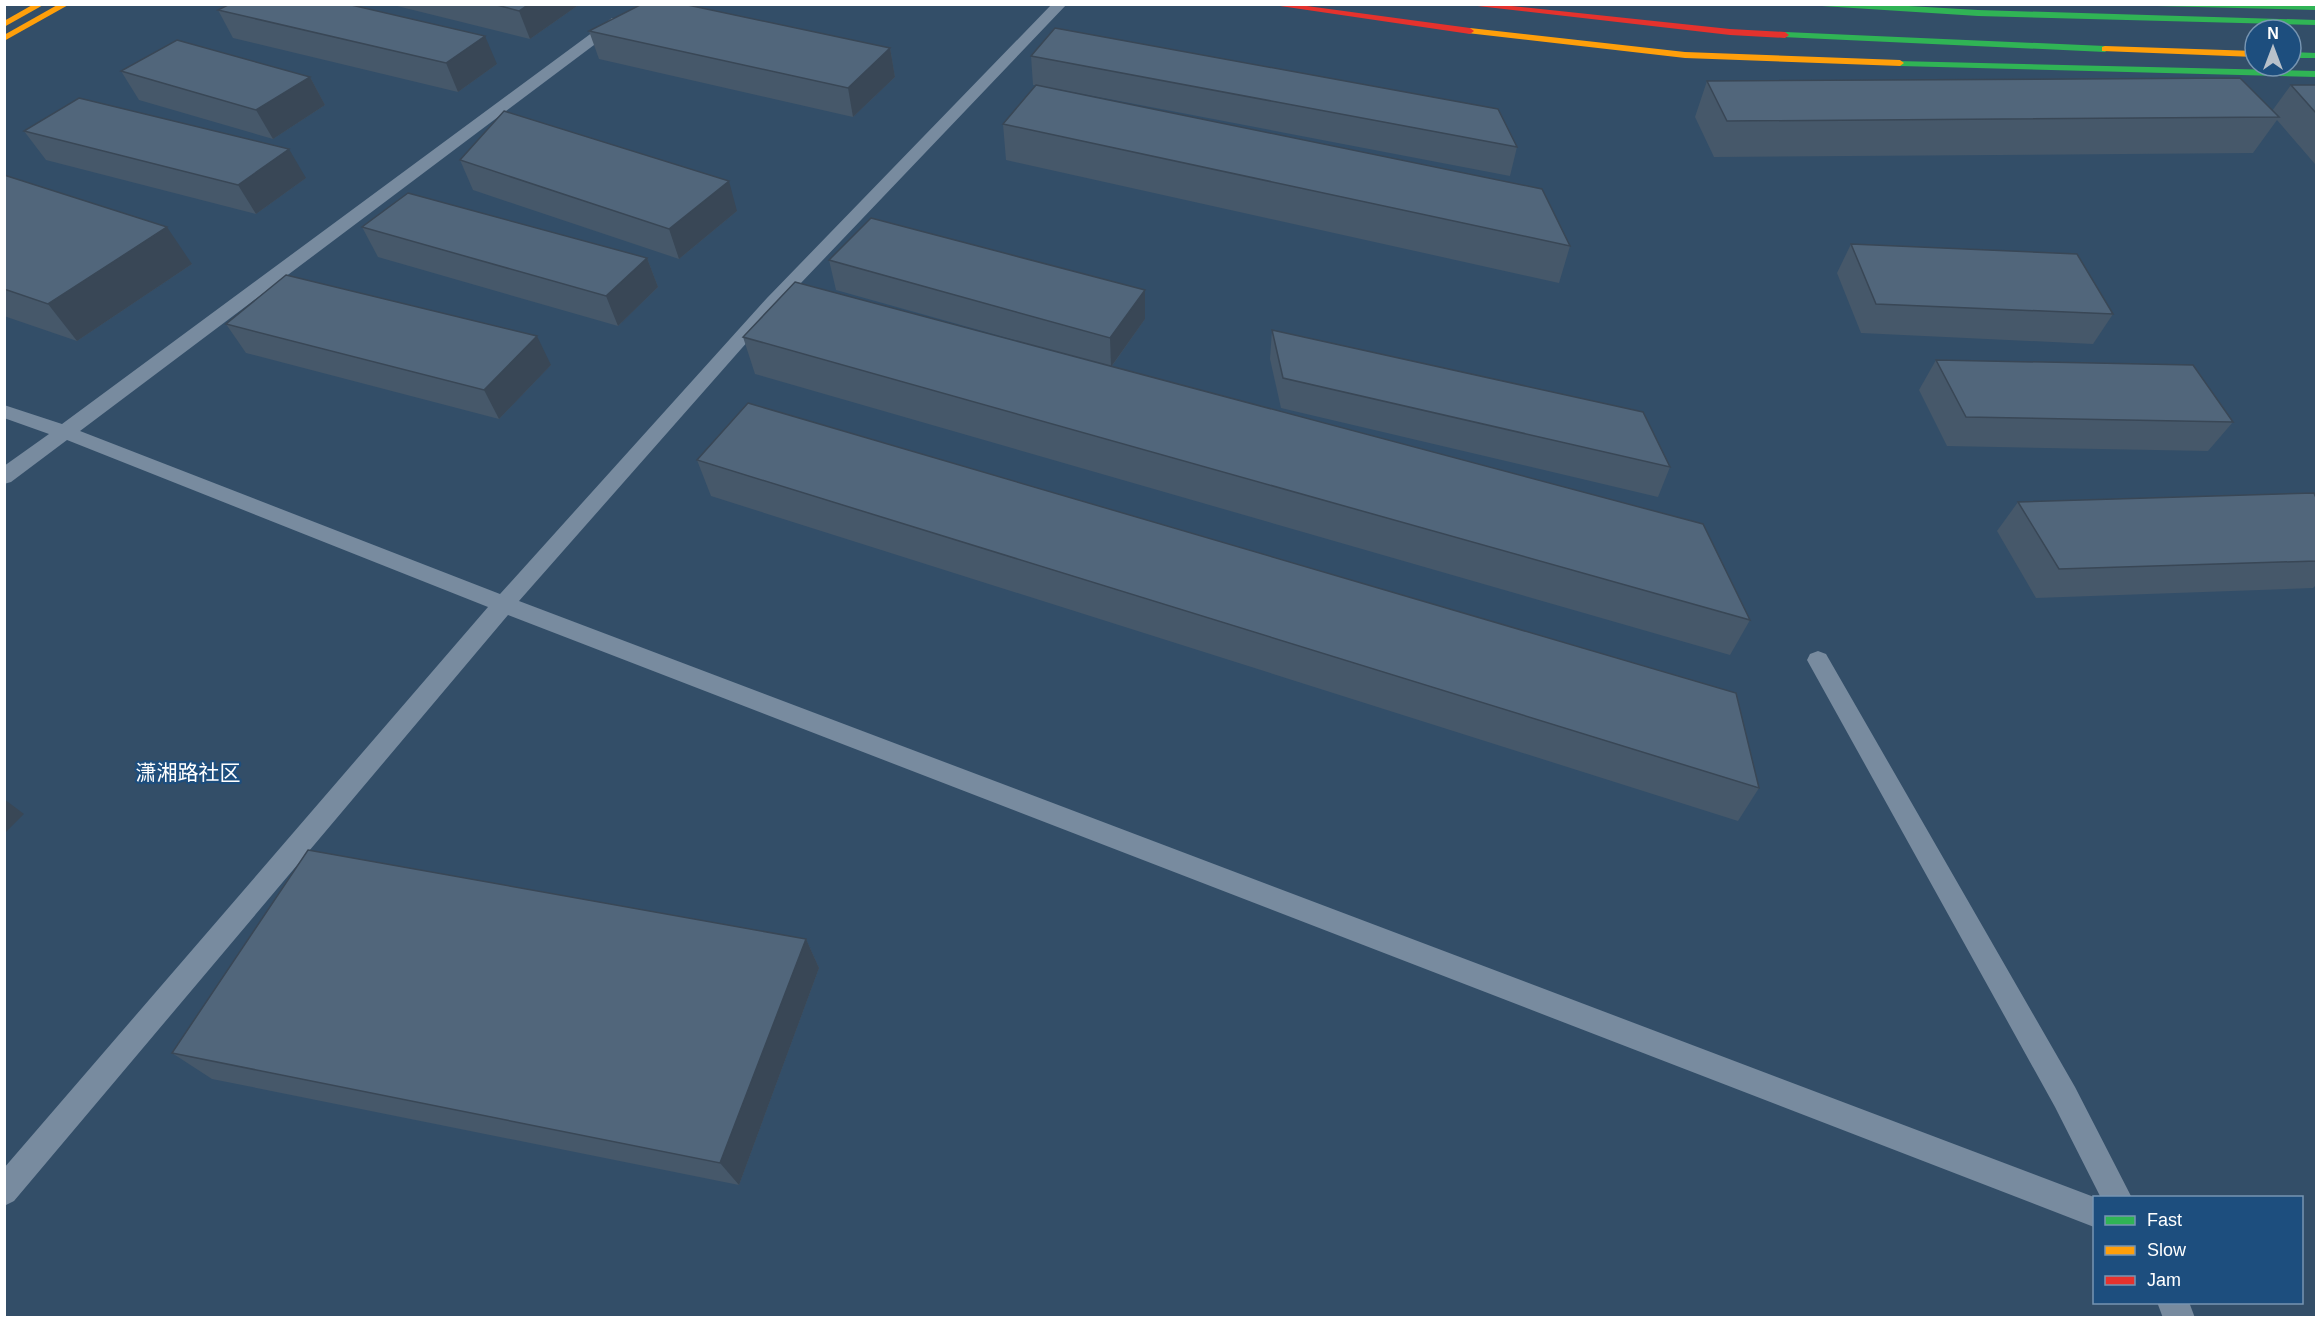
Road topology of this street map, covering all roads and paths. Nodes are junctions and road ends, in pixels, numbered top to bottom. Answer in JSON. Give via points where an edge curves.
{"nodes":[{"id":1,"x":41,"y":4,"type":"edge"},
{"id":2,"x":66,"y":4,"type":"edge"},
{"id":3,"x":1060,"y":4,"type":"edge"},
{"id":4,"x":1270,"y":4,"type":"edge"},
{"id":5,"x":1464,"y":4,"type":"edge"},
{"id":6,"x":1822,"y":4,"type":"edge"},
{"id":7,"x":2157,"y":4,"type":"edge"},
{"id":8,"x":2316,"y":8,"type":"edge"},
{"id":9,"x":630,"y":11,"type":"edge"},
{"id":10,"x":2316,"y":23,"type":"edge"},
{"id":11,"x":4,"y":25,"type":"edge"},
{"id":12,"x":4,"y":39,"type":"edge"},
{"id":13,"x":2158,"y":51,"type":"junction"},
{"id":14,"x":2243,"y":54,"type":"edge"},
{"id":15,"x":1965,"y":66,"type":"junction"},
{"id":16,"x":2316,"y":74,"type":"edge"},
{"id":17,"x":4,"y":411,"type":"edge"},
{"id":18,"x":64,"y":432,"type":"junction"},
{"id":19,"x":4,"y":477,"type":"edge"},
{"id":20,"x":504,"y":604,"type":"junction"},
{"id":21,"x":1818,"y":660,"type":"dead end"},
{"id":22,"x":4,"y":1191,"type":"edge"},
{"id":23,"x":2116,"y":1196,"type":"edge"},
{"id":24,"x":2093,"y":1212,"type":"edge"}],
"edges":[{"from":1,"to":11,"type":"main road"},
{"from":2,"to":12,"type":"main road"},
{"from":3,"to":20,"type":"lane","via":[[773,302]]},
{"from":4,"to":15,"type":"main road","via":[[1685,55]]},
{"from":5,"to":13,"type":"main road","via":[[1730,32],[1878,42]]},
{"from":6,"to":10,"type":"main road"},
{"from":7,"to":8,"type":"main road"},
{"from":9,"to":18,"type":"lane"},
{"from":13,"to":14,"type":"main road"},
{"from":13,"to":15,"type":"main road"},
{"from":15,"to":16,"type":"main road"},
{"from":17,"to":18,"type":"lane"},
{"from":18,"to":19,"type":"lane"},
{"from":18,"to":20,"type":"lane"},
{"from":20,"to":22,"type":"lane"},
{"from":20,"to":24,"type":"lane"},
{"from":21,"to":23,"type":"lane","via":[[2065,1097]]}]}
